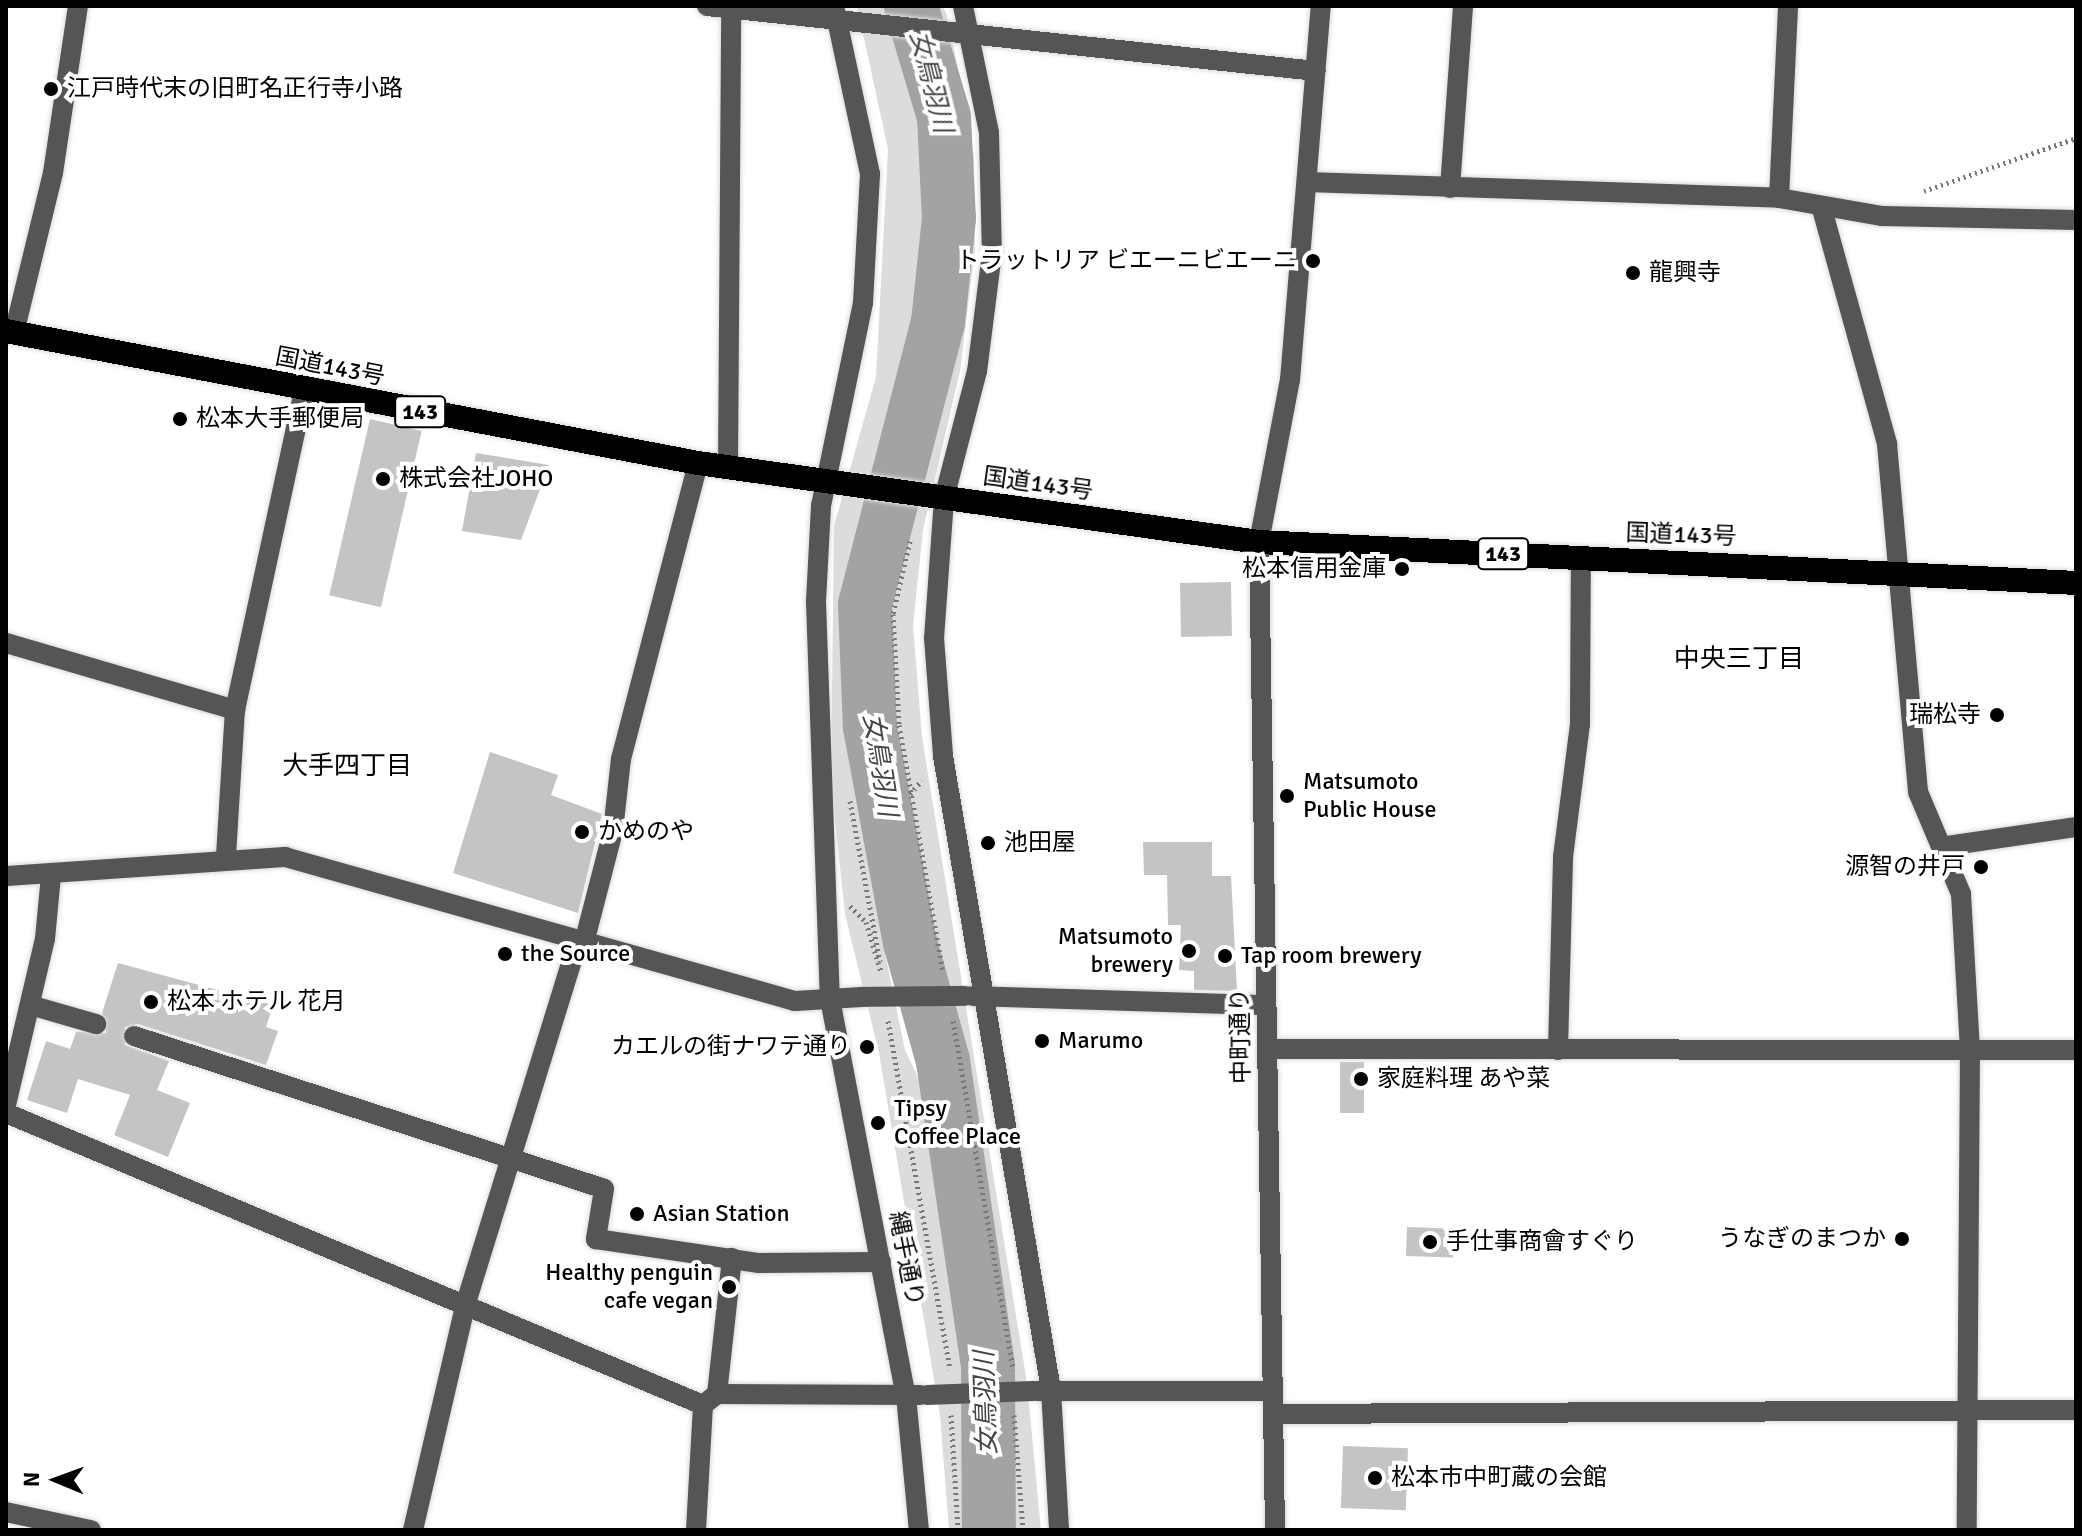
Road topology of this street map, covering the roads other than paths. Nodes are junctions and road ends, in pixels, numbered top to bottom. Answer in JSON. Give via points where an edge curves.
{"nodes":[{"id":1,"x":78,"y":6,"type":"edge"},
{"id":2,"x":707,"y":6,"type":"edge"},
{"id":3,"x":963,"y":6,"type":"edge"},
{"id":4,"x":1321,"y":6,"type":"edge"},
{"id":5,"x":1463,"y":6,"type":"edge"},
{"id":6,"x":1788,"y":6,"type":"edge"},
{"id":7,"x":731,"y":10,"type":"junction"},
{"id":8,"x":842,"y":16,"type":"edge"},
{"id":9,"x":966,"y":34,"type":"junction"},
{"id":10,"x":1316,"y":71,"type":"junction"},
{"id":11,"x":1309,"y":182,"type":"junction"},
{"id":12,"x":1450,"y":188,"type":"junction"},
{"id":13,"x":1779,"y":198,"type":"junction"},
{"id":14,"x":1822,"y":209,"type":"junction"},
{"id":15,"x":2076,"y":220,"type":"edge"},
{"id":16,"x":10,"y":332,"type":"edge"},
{"id":17,"x":304,"y":391,"type":"junction"},
{"id":18,"x":698,"y":463,"type":"junction"},
{"id":19,"x":728,"y":468,"type":"junction"},
{"id":20,"x":830,"y":485,"type":"junction"},
{"id":21,"x":938,"y":499,"type":"junction"},
{"id":22,"x":1259,"y":542,"type":"junction"},
{"id":23,"x":1581,"y":559,"type":"junction"},
{"id":24,"x":1898,"y":572,"type":"junction"},
{"id":25,"x":2076,"y":583,"type":"edge"},
{"id":26,"x":6,"y":643,"type":"edge"},
{"id":27,"x":235,"y":710,"type":"junction"},
{"id":28,"x":2076,"y":827,"type":"edge"},
{"id":29,"x":1947,"y":846,"type":"junction"},
{"id":30,"x":226,"y":856,"type":"junction"},
{"id":31,"x":51,"y":875,"type":"junction"},
{"id":32,"x":6,"y":876,"type":"edge"},
{"id":33,"x":581,"y":942,"type":"junction"},
{"id":34,"x":961,"y":996,"type":"junction"},
{"id":35,"x":830,"y":999,"type":"junction"},
{"id":36,"x":30,"y":1005,"type":"junction"},
{"id":37,"x":1266,"y":1005,"type":"junction"},
{"id":38,"x":96,"y":1024,"type":"dead end"},
{"id":39,"x":134,"y":1036,"type":"dead end"},
{"id":40,"x":1267,"y":1049,"type":"junction"},
{"id":41,"x":1970,"y":1049,"type":"junction"},
{"id":42,"x":1558,"y":1050,"type":"junction"},
{"id":43,"x":2076,"y":1050,"type":"edge"},
{"id":44,"x":6,"y":1105,"type":"edge"},
{"id":45,"x":6,"y":1113,"type":"edge"},
{"id":46,"x":509,"y":1162,"type":"junction"},
{"id":47,"x":732,"y":1258,"type":"junction"},
{"id":48,"x":881,"y":1262,"type":"junction"},
{"id":49,"x":465,"y":1306,"type":"junction"},
{"id":50,"x":1042,"y":1390,"type":"junction"},
{"id":51,"x":1272,"y":1391,"type":"junction"},
{"id":52,"x":906,"y":1396,"type":"junction"},
{"id":53,"x":710,"y":1399,"type":"junction"},
{"id":54,"x":1968,"y":1410,"type":"junction"},
{"id":55,"x":2076,"y":1410,"type":"edge"},
{"id":56,"x":1273,"y":1414,"type":"junction"},
{"id":57,"x":6,"y":1512,"type":"edge"},
{"id":58,"x":91,"y":1530,"type":"edge"},
{"id":59,"x":413,"y":1530,"type":"edge"},
{"id":60,"x":696,"y":1530,"type":"edge"},
{"id":61,"x":919,"y":1530,"type":"edge"},
{"id":62,"x":1059,"y":1530,"type":"edge"},
{"id":63,"x":1275,"y":1530,"type":"edge"},
{"id":64,"x":1967,"y":1530,"type":"edge"}],
"edges":[{"from":1,"to":16,"type":"street","via":[[53,173]]},
{"from":2,"to":7,"type":"street"},
{"from":3,"to":9,"type":"street"},
{"from":4,"to":10,"type":"street","name":"中町通り"},
{"from":5,"to":12,"type":"street"},
{"from":6,"to":13,"type":"street"},
{"from":7,"to":8,"type":"street"},
{"from":7,"to":19,"type":"street"},
{"from":8,"to":9,"type":"street"},
{"from":8,"to":20,"type":"street","name":"縄手通り","via":[[870,174],[869,225],[863,303]]},
{"from":9,"to":10,"type":"street"},
{"from":9,"to":21,"type":"street","via":[[989,133],[992,253],[977,371]]},
{"from":10,"to":11,"type":"street","name":"中町通り"},
{"from":11,"to":12,"type":"street"},
{"from":11,"to":22,"type":"street","name":"中町通り","via":[[1290,380]]},
{"from":12,"to":13,"type":"street"},
{"from":13,"to":14,"type":"street"},
{"from":14,"to":15,"type":"street","via":[[1882,216]]},
{"from":14,"to":24,"type":"street","via":[[1887,444]]},
{"from":16,"to":17,"type":"highway","name":"国道143号","number":"143"},
{"from":17,"to":18,"type":"highway","name":"国道143号","number":"143"},
{"from":17,"to":27,"type":"street"},
{"from":18,"to":19,"type":"highway","name":"国道143号","number":"143"},
{"from":18,"to":33,"type":"street","via":[[621,759],[613,831]]},
{"from":19,"to":20,"type":"highway","name":"国道143号","number":"143"},
{"from":20,"to":21,"type":"highway","name":"国道143号","number":"143"},
{"from":20,"to":35,"type":"street","name":"縄手通り","via":[[816,602]]},
{"from":21,"to":22,"type":"highway","name":"国道143号","number":"143"},
{"from":21,"to":34,"type":"street","via":[[934,638]]},
{"from":22,"to":23,"type":"highway","name":"国道143号","number":"143"},
{"from":22,"to":37,"type":"street","name":"中町通り"},
{"from":23,"to":24,"type":"highway","name":"国道143号","number":"143"},
{"from":23,"to":42,"type":"street","via":[[1580,724],[1563,857]]},
{"from":24,"to":25,"type":"highway","name":"国道143号","number":"143"},
{"from":24,"to":29,"type":"street","via":[[1918,792]]},
{"from":26,"to":27,"type":"street"},
{"from":27,"to":30,"type":"street"},
{"from":28,"to":29,"type":"street"},
{"from":29,"to":41,"type":"street","via":[[1961,894]]},
{"from":30,"to":31,"type":"street"},
{"from":30,"to":33,"type":"street","via":[[285,857]]},
{"from":31,"to":32,"type":"street"},
{"from":31,"to":36,"type":"street"},
{"from":33,"to":35,"type":"street","via":[[795,1001]]},
{"from":33,"to":46,"type":"street"},
{"from":34,"to":35,"type":"street","bridge":true},
{"from":34,"to":37,"type":"street"},
{"from":34,"to":50,"type":"street"},
{"from":35,"to":48,"type":"street","name":"縄手通り"},
{"from":36,"to":38,"type":"street"},
{"from":36,"to":44,"type":"street"},
{"from":37,"to":40,"type":"street","name":"中町通り"},
{"from":39,"to":46,"type":"street"},
{"from":40,"to":42,"type":"street"},
{"from":40,"to":51,"type":"street","name":"中町通り"},
{"from":41,"to":42,"type":"street"},
{"from":41,"to":43,"type":"street"},
{"from":41,"to":54,"type":"street"},
{"from":45,"to":49,"type":"street"},
{"from":46,"to":47,"type":"street","via":[[604,1189],[596,1239]]},
{"from":46,"to":49,"type":"street"},
{"from":47,"to":48,"type":"street"},
{"from":47,"to":53,"type":"street"},
{"from":48,"to":52,"type":"street","name":"縄手通り"},
{"from":49,"to":53,"type":"street"},
{"from":49,"to":59,"type":"street"},
{"from":50,"to":51,"type":"street"},
{"from":50,"to":52,"type":"street","bridge":true},
{"from":50,"to":62,"type":"street"},
{"from":51,"to":56,"type":"street","name":"中町通り"},
{"from":52,"to":53,"type":"street"},
{"from":52,"to":61,"type":"street","name":"縄手通り"},
{"from":53,"to":60,"type":"street"},
{"from":54,"to":55,"type":"street"},
{"from":54,"to":56,"type":"street"},
{"from":54,"to":64,"type":"street"},
{"from":56,"to":63,"type":"street","name":"中町通り"},
{"from":57,"to":58,"type":"street"}]}
